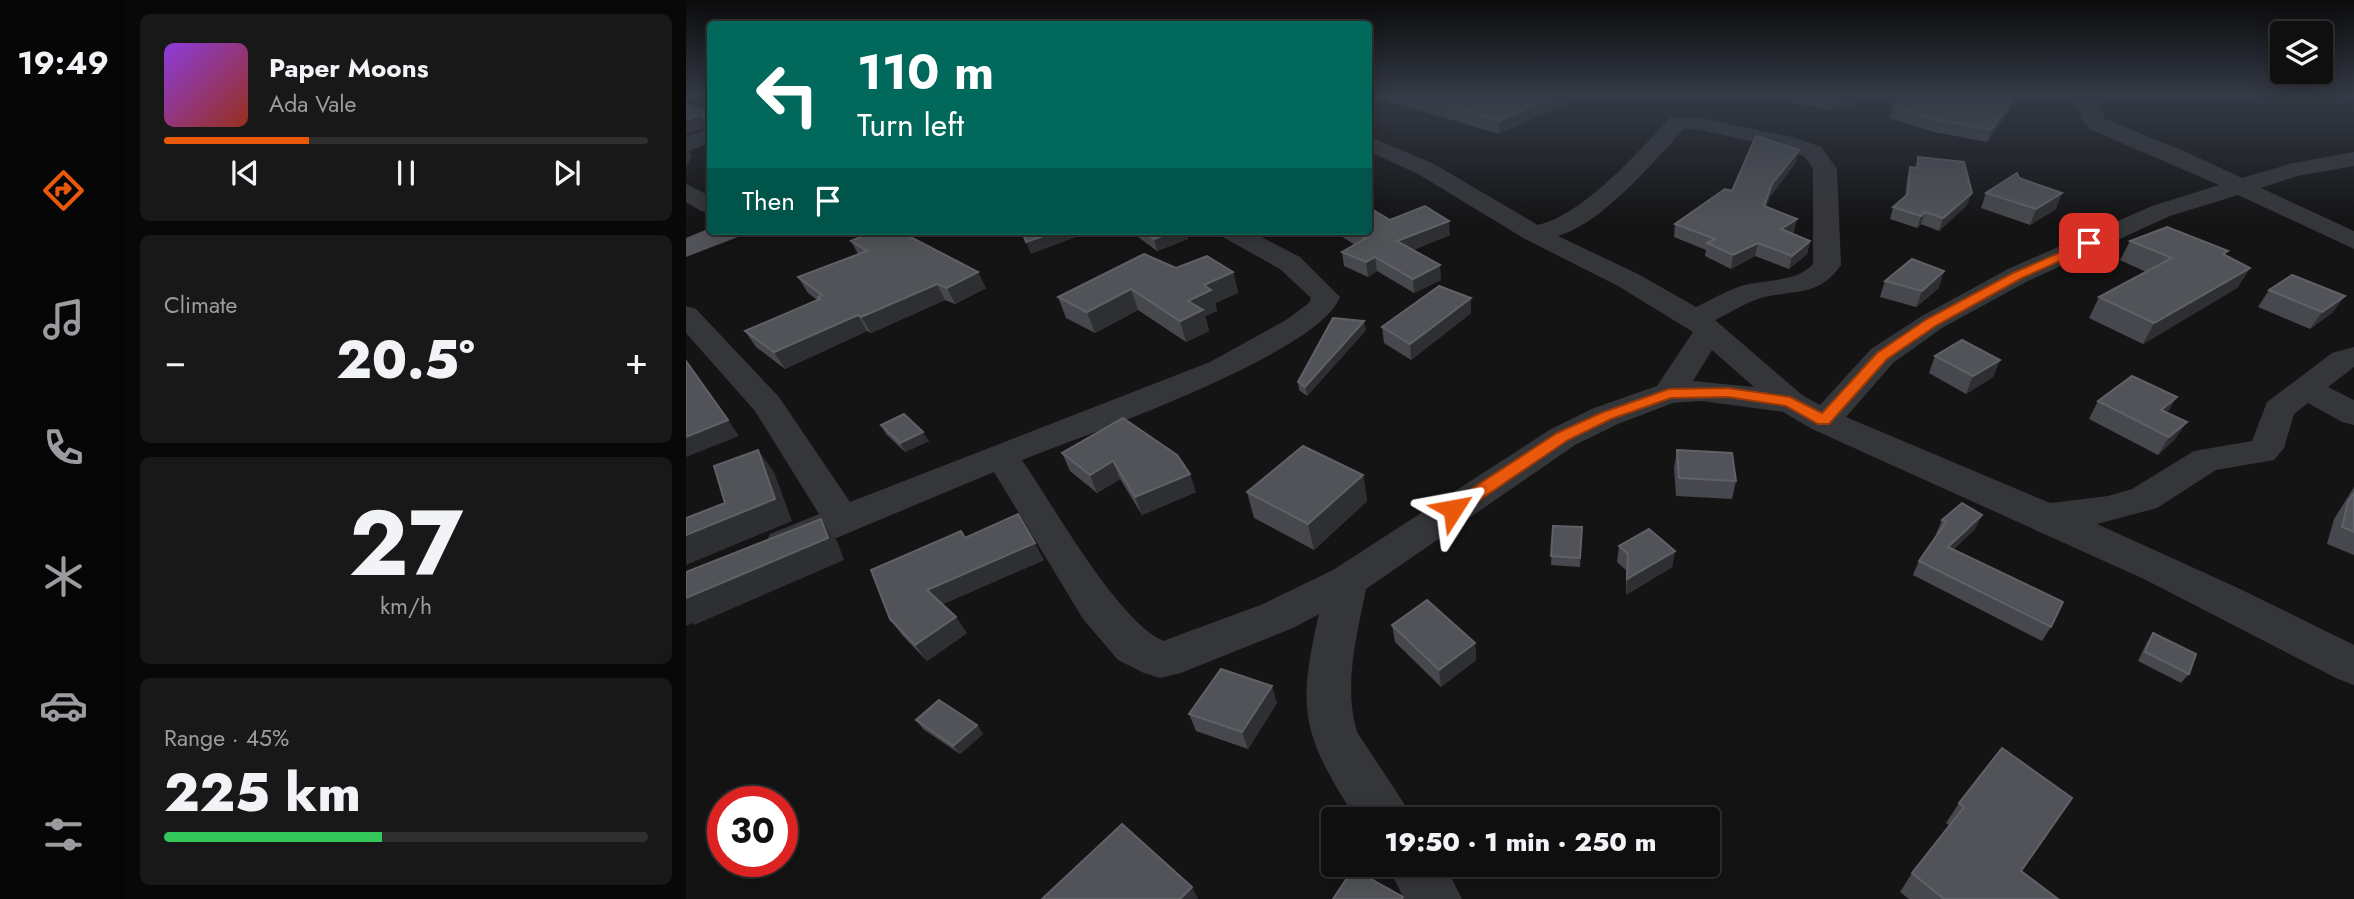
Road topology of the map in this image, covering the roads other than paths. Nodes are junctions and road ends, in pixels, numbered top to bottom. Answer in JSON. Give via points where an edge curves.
{"nodes":[{"id":1,"x":703,"y":138,"type":"edge"},
{"id":2,"x":1664,"y":138,"type":"edge"},
{"id":3,"x":1772,"y":138,"type":"edge"},
{"id":4,"x":2131,"y":138,"type":"edge"},
{"id":5,"x":1372,"y":144,"type":"edge"},
{"id":6,"x":686,"y":145,"type":"edge"},
{"id":7,"x":2354,"y":159,"type":"edge"},
{"id":8,"x":2241,"y":187,"type":"junction"},
{"id":9,"x":686,"y":191,"type":"edge"},
{"id":10,"x":707,"y":204,"type":"edge"},
{"id":11,"x":1534,"y":234,"type":"junction"},
{"id":12,"x":718,"y":235,"type":"edge"},
{"id":13,"x":1238,"y":235,"type":"edge"},
{"id":14,"x":2354,"y":241,"type":"edge"},
{"id":15,"x":686,"y":248,"type":"edge"},
{"id":16,"x":686,"y":315,"type":"edge"},
{"id":17,"x":1702,"y":325,"type":"junction"},
{"id":18,"x":2354,"y":356,"type":"edge"},
{"id":19,"x":2307,"y":390,"type":"junction"},
{"id":20,"x":1669,"y":393,"type":"junction"},
{"id":21,"x":1790,"y":402,"type":"junction"},
{"id":22,"x":2354,"y":414,"type":"edge"},
{"id":23,"x":1824,"y":421,"type":"junction"},
{"id":24,"x":1001,"y":455,"type":"junction"},
{"id":25,"x":2049,"y":517,"type":"junction"},
{"id":26,"x":842,"y":519,"type":"junction"},
{"id":27,"x":753,"y":558,"type":"edge"},
{"id":28,"x":1347,"y":581,"type":"junction"},
{"id":29,"x":2354,"y":666,"type":"edge"},
{"id":30,"x":1378,"y":807,"type":"edge"},
{"id":31,"x":1421,"y":877,"type":"edge"},
{"id":32,"x":1435,"y":899,"type":"edge"}],
"edges":[{"from":1,"to":6,"type":"street"},
{"from":2,"to":11,"type":"street","via":[[1630,174],[1565,226]]},
{"from":3,"to":17,"type":"street","via":[[1812,152],[1825,169],[1828,265],[1821,276],[1808,282],[1752,292]]},
{"from":4,"to":8,"type":"street"},
{"from":5,"to":11,"type":"street","via":[[1426,169]]},
{"from":7,"to":8,"type":"street","via":[[2293,170]]},
{"from":8,"to":14,"type":"street"},
{"from":8,"to":23,"type":"street","via":[[2161,211],[2018,275],[1932,322],[1882,356]]},
{"from":9,"to":10,"type":"street"},
{"from":11,"to":17,"type":"street","via":[[1628,280]]},
{"from":12,"to":15,"type":"main road"},
{"from":13,"to":24,"type":"street","via":[[1290,262],[1326,297],[1322,307],[1221,369]]},
{"from":16,"to":26,"type":"street","via":[[767,404]]},
{"from":17,"to":20,"type":"street"},
{"from":17,"to":21,"type":"street"},
{"from":18,"to":19,"type":"street"},
{"from":19,"to":22,"type":"street"},
{"from":19,"to":25,"type":"street","via":[[2279,409],[2262,452],[2207,459],[2144,499]]},
{"from":20,"to":21,"type":"street","via":[[1728,392]]},
{"from":20,"to":28,"type":"street","via":[[1563,436]]},
{"from":21,"to":23,"type":"street"},
{"from":23,"to":25,"type":"street"},
{"from":24,"to":26,"type":"street"},
{"from":24,"to":28,"type":"street","via":[[1098,607],[1133,648],[1160,660],[1231,635]]},
{"from":25,"to":29,"type":"street"},
{"from":26,"to":27,"type":"street"},
{"from":28,"to":30,"type":"street","via":[[1328,694],[1334,735]]},
{"from":31,"to":32,"type":"street"}]}
